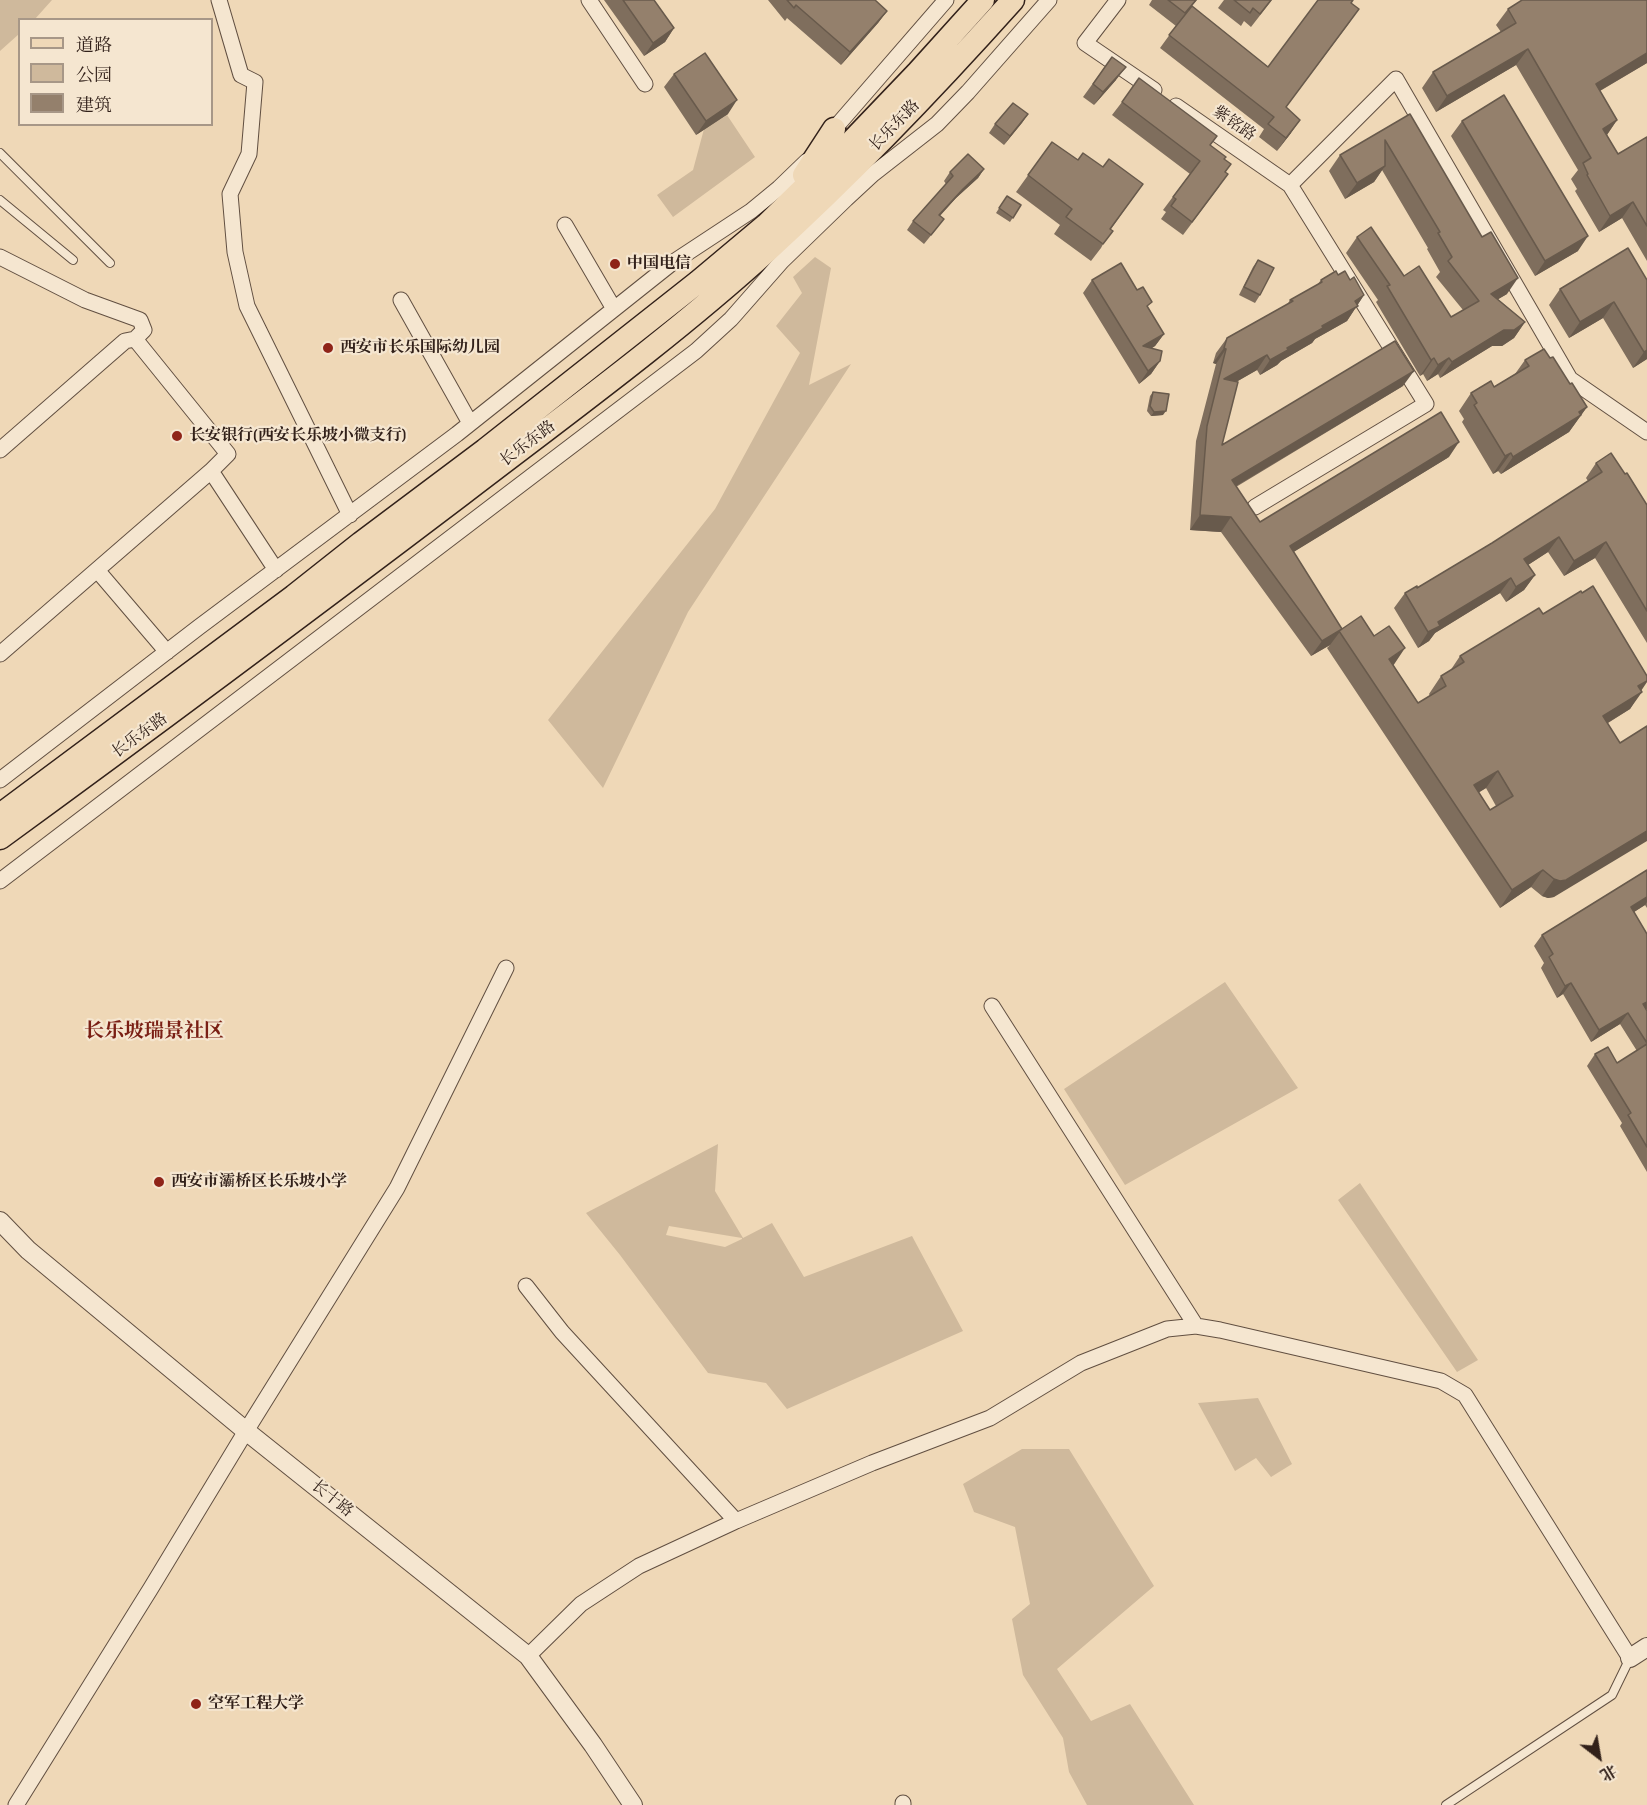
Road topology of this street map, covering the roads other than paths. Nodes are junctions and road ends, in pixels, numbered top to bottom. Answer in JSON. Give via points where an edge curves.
{"nodes":[{"id":1,"x":219,"y":0,"type":"edge"},
{"id":2,"x":589,"y":0,"type":"edge"},
{"id":3,"x":946,"y":0,"type":"edge"},
{"id":4,"x":983,"y":0,"type":"edge"},
{"id":5,"x":1013,"y":0,"type":"edge"},
{"id":6,"x":1049,"y":0,"type":"edge"},
{"id":7,"x":1118,"y":0,"type":"edge"},
{"id":8,"x":645,"y":84,"type":"dead end"},
{"id":9,"x":834,"y":129,"type":"junction"},
{"id":10,"x":0,"y":153,"type":"edge"},
{"id":11,"x":1290,"y":185,"type":"junction"},
{"id":12,"x":0,"y":200,"type":"edge"},
{"id":13,"x":781,"y":210,"type":"junction"},
{"id":14,"x":565,"y":225,"type":"dead end"},
{"id":15,"x":0,"y":257,"type":"edge"},
{"id":16,"x":73,"y":260,"type":"dead end"},
{"id":17,"x":110,"y":263,"type":"dead end"},
{"id":18,"x":401,"y":300,"type":"dead end"},
{"id":19,"x":614,"y":309,"type":"junction"},
{"id":20,"x":135,"y":339,"type":"junction"},
{"id":21,"x":470,"y":423,"type":"junction"},
{"id":22,"x":1647,"y":432,"type":"edge"},
{"id":23,"x":0,"y":450,"type":"edge"},
{"id":24,"x":211,"y":471,"type":"junction"},
{"id":25,"x":1255,"y":507,"type":"dead end"},
{"id":26,"x":350,"y":515,"type":"junction"},
{"id":27,"x":97,"y":570,"type":"junction"},
{"id":28,"x":276,"y":570,"type":"junction"},
{"id":29,"x":167,"y":652,"type":"junction"},
{"id":30,"x":0,"y":654,"type":"edge"},
{"id":31,"x":0,"y":780,"type":"edge"},
{"id":32,"x":0,"y":815,"type":"edge"},
{"id":33,"x":0,"y":838,"type":"edge"},
{"id":34,"x":0,"y":881,"type":"edge"},
{"id":35,"x":506,"y":968,"type":"dead end"},
{"id":36,"x":992,"y":1006,"type":"dead end"},
{"id":37,"x":0,"y":1221,"type":"edge"},
{"id":38,"x":526,"y":1286,"type":"dead end"},
{"id":39,"x":1196,"y":1326,"type":"junction"},
{"id":40,"x":246,"y":1431,"type":"junction"},
{"id":41,"x":736,"y":1521,"type":"junction"},
{"id":42,"x":1647,"y":1647,"type":"edge"},
{"id":43,"x":528,"y":1656,"type":"junction"},
{"id":44,"x":1630,"y":1658,"type":"junction"},
{"id":45,"x":16,"y":1805,"type":"edge"},
{"id":46,"x":633,"y":1805,"type":"edge"},
{"id":47,"x":1446,"y":1805,"type":"edge"}],
"edges":[{"from":1,"to":26,"type":"street","via":[[241,75],[255,82],[249,154],[230,194],[235,252],[247,306]]},
{"from":2,"to":8,"type":"street"},
{"from":3,"to":9,"type":"street"},
{"from":4,"to":13,"type":"main road","name":"长乐东路","via":[[866,127]]},
{"from":5,"to":33,"type":"main road","name":"长乐东路","via":[[875,147],[717,296],[284,629]]},
{"from":6,"to":34,"type":"street","via":[[937,124],[846,199],[696,351]]},
{"from":7,"to":11,"type":"street","name":"紫铭路","via":[[1085,42]]},
{"from":9,"to":13,"type":"main road"},
{"from":9,"to":19,"type":"street","via":[[808,160],[758,206],[672,263]]},
{"from":10,"to":17,"type":"lane"},
{"from":11,"to":22,"type":"street","via":[[1396,79],[1570,379]]},
{"from":11,"to":25,"type":"street","via":[[1426,404]]},
{"from":12,"to":16,"type":"lane"},
{"from":13,"to":32,"type":"main road","name":"长乐东路","via":[[698,282],[485,450]]},
{"from":14,"to":19,"type":"street"},
{"from":15,"to":20,"type":"street","via":[[85,300],[140,320],[144,330]]},
{"from":18,"to":21,"type":"street"},
{"from":19,"to":21,"type":"street"},
{"from":20,"to":23,"type":"street","via":[[125,341]]},
{"from":20,"to":24,"type":"street","via":[[228,454]]},
{"from":21,"to":26,"type":"street"},
{"from":24,"to":27,"type":"street"},
{"from":24,"to":28,"type":"street"},
{"from":26,"to":28,"type":"street"},
{"from":27,"to":29,"type":"street"},
{"from":27,"to":30,"type":"street"},
{"from":28,"to":29,"type":"street"},
{"from":29,"to":31,"type":"street"},
{"from":35,"to":40,"type":"street","via":[[397,1188]]},
{"from":36,"to":39,"type":"street"},
{"from":37,"to":40,"type":"street","name":"长十路","via":[[28,1250]]},
{"from":38,"to":41,"type":"street","via":[[562,1332]]},
{"from":39,"to":41,"type":"street","via":[[1167,1329],[1081,1364],[990,1418]]},
{"from":39,"to":44,"type":"street","via":[[1441,1381],[1464,1395]]},
{"from":40,"to":43,"type":"street","name":"长十路"},
{"from":40,"to":45,"type":"street"},
{"from":41,"to":43,"type":"street","via":[[639,1566],[581,1604]]},
{"from":42,"to":44,"type":"street"},
{"from":43,"to":46,"type":"street","name":"长十路"},
{"from":44,"to":47,"type":"lane","via":[[1612,1695]]}]}
